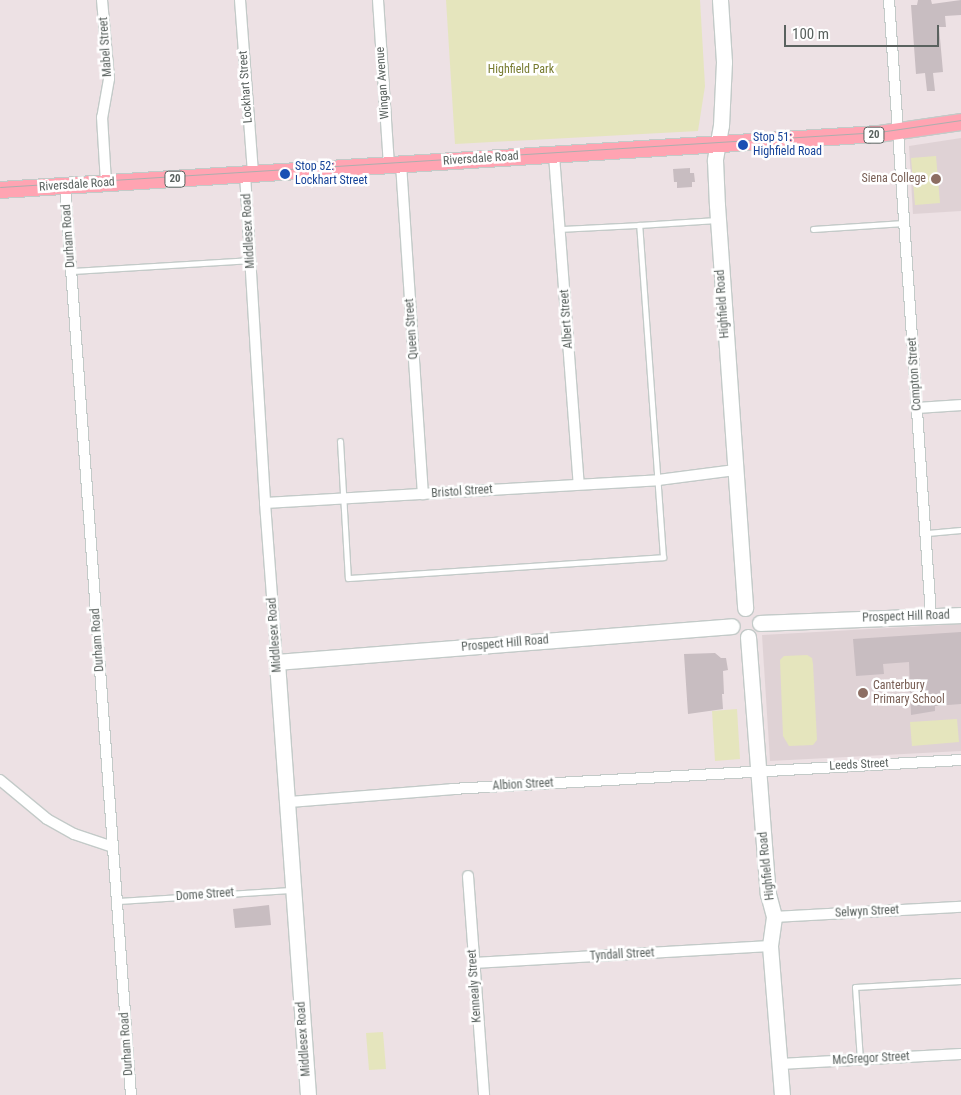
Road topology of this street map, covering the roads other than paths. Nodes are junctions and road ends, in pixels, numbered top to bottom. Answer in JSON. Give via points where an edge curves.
{"nodes":[{"id":1,"x":102,"y":0,"type":"edge"},
{"id":2,"x":240,"y":0,"type":"edge"},
{"id":3,"x":378,"y":0,"type":"edge"},
{"id":4,"x":720,"y":0,"type":"edge"},
{"id":5,"x":889,"y":0,"type":"edge"},
{"id":6,"x":961,"y":122,"type":"edge"},
{"id":7,"x":898,"y":132,"type":"junction"},
{"id":8,"x":718,"y":144,"type":"junction"},
{"id":9,"x":554,"y":154,"type":"junction"},
{"id":10,"x":395,"y":165,"type":"junction"},
{"id":11,"x":249,"y":174,"type":"junction"},
{"id":12,"x":106,"y":183,"type":"junction"},
{"id":13,"x":65,"y":186,"type":"junction"},
{"id":14,"x":0,"y":190,"type":"edge"},
{"id":15,"x":718,"y":220,"type":"junction"},
{"id":16,"x":904,"y":223,"type":"junction"},
{"id":17,"x":639,"y":225,"type":"junction"},
{"id":18,"x":813,"y":229,"type":"dead end"},
{"id":19,"x":560,"y":230,"type":"junction"},
{"id":20,"x":250,"y":260,"type":"junction"},
{"id":21,"x":71,"y":271,"type":"junction"},
{"id":22,"x":961,"y":405,"type":"edge"},
{"id":23,"x":918,"y":408,"type":"junction"},
{"id":24,"x":340,"y":441,"type":"dead end"},
{"id":25,"x":735,"y":470,"type":"junction"},
{"id":26,"x":658,"y":480,"type":"junction"},
{"id":27,"x":579,"y":484,"type":"junction"},
{"id":28,"x":422,"y":494,"type":"junction"},
{"id":29,"x":342,"y":499,"type":"junction"},
{"id":30,"x":265,"y":503,"type":"junction"},
{"id":31,"x":961,"y":530,"type":"edge"},
{"id":32,"x":927,"y":533,"type":"junction"},
{"id":33,"x":745,"y":608,"type":"junction"},
{"id":34,"x":961,"y":614,"type":"edge"},
{"id":35,"x":931,"y":616,"type":"junction"},
{"id":36,"x":760,"y":623,"type":"junction"},
{"id":37,"x":732,"y":626,"type":"junction"},
{"id":38,"x":748,"y":637,"type":"junction"},
{"id":39,"x":277,"y":662,"type":"junction"},
{"id":40,"x":961,"y":760,"type":"edge"},
{"id":41,"x":758,"y":771,"type":"junction"},
{"id":42,"x":0,"y":780,"type":"edge"},
{"id":43,"x":288,"y":802,"type":"junction"},
{"id":44,"x":113,"y":847,"type":"junction"},
{"id":45,"x":468,"y":876,"type":"dead end"},
{"id":46,"x":292,"y":890,"type":"junction"},
{"id":47,"x":117,"y":901,"type":"junction"},
{"id":48,"x":961,"y":907,"type":"edge"},
{"id":49,"x":774,"y":917,"type":"junction"},
{"id":50,"x":770,"y":946,"type":"junction"},
{"id":51,"x":474,"y":964,"type":"junction"},
{"id":52,"x":961,"y":981,"type":"edge"},
{"id":53,"x":961,"y":1054,"type":"edge"},
{"id":54,"x":860,"y":1060,"type":"junction"},
{"id":55,"x":780,"y":1064,"type":"junction"},
{"id":56,"x":131,"y":1095,"type":"edge"},
{"id":57,"x":308,"y":1095,"type":"edge"},
{"id":58,"x":484,"y":1095,"type":"edge"},
{"id":59,"x":782,"y":1095,"type":"edge"}],
"edges":[{"from":1,"to":12,"type":"street","name":"Mabel Street","via":[[109,79],[102,116]]},
{"from":2,"to":11,"type":"street","name":"Lockhart Street"},
{"from":3,"to":10,"type":"street","name":"Wingan Avenue"},
{"from":4,"to":8,"type":"main road","name":"Highfield Road","via":[[724,62]]},
{"from":5,"to":7,"type":"street","name":"Compton Street"},
{"from":6,"to":7,"type":"main road","name":"Riversdale Road","number":"20"},
{"from":7,"to":8,"type":"main road","name":"Riversdale Road","number":"20"},
{"from":7,"to":16,"type":"street","name":"Compton Street"},
{"from":8,"to":9,"type":"main road","name":"Riversdale Road","number":"20"},
{"from":8,"to":15,"type":"main road","name":"Highfield Road","via":[[715,160]]},
{"from":9,"to":10,"type":"main road","name":"Riversdale Road","number":"20"},
{"from":9,"to":19,"type":"street","name":"Albert Street"},
{"from":10,"to":11,"type":"main road","name":"Riversdale Road","number":"20"},
{"from":10,"to":28,"type":"street","name":"Queen Street"},
{"from":11,"to":12,"type":"main road","name":"Riversdale Road","number":"20"},
{"from":11,"to":20,"type":"street","name":"Middlesex Road"},
{"from":12,"to":13,"type":"main road","name":"Riversdale Road","number":"20"},
{"from":13,"to":14,"type":"main road","name":"Riversdale Road","number":"20"},
{"from":13,"to":21,"type":"street","name":"Durham Road"},
{"from":15,"to":17,"type":"lane"},
{"from":15,"to":25,"type":"main road","name":"Highfield Road"},
{"from":16,"to":18,"type":"lane"},
{"from":16,"to":23,"type":"street","name":"Compton Street"},
{"from":17,"to":19,"type":"lane"},
{"from":17,"to":26,"type":"lane"},
{"from":19,"to":27,"type":"street","name":"Albert Street"},
{"from":20,"to":21,"type":"lane"},
{"from":20,"to":30,"type":"street","name":"Middlesex Road"},
{"from":21,"to":44,"type":"street","name":"Durham Road"},
{"from":22,"to":23,"type":"street"},
{"from":23,"to":32,"type":"street","name":"Compton Street"},
{"from":24,"to":29,"type":"lane"},
{"from":25,"to":26,"type":"street","name":"Bristol Street"},
{"from":25,"to":33,"type":"main road","name":"Highfield Road"},
{"from":26,"to":27,"type":"street","name":"Bristol Street"},
{"from":26,"to":29,"type":"lane","via":[[663,557],[348,578]]},
{"from":27,"to":28,"type":"street","name":"Bristol Street"},
{"from":28,"to":29,"type":"street","name":"Bristol Street"},
{"from":29,"to":30,"type":"street","name":"Bristol Street"},
{"from":30,"to":39,"type":"street","name":"Middlesex Road"},
{"from":31,"to":32,"type":"lane"},
{"from":32,"to":35,"type":"street","name":"Compton Street"},
{"from":33,"to":36,"type":"main road","via":[[756,613]]},
{"from":33,"to":37,"type":"main road","via":[[735,613]]},
{"from":34,"to":35,"type":"main road","name":"Prospect Hill Road"},
{"from":35,"to":36,"type":"main road","name":"Prospect Hill Road"},
{"from":36,"to":38,"type":"main road","via":[[757,632]]},
{"from":37,"to":38,"type":"main road","via":[[736,634]]},
{"from":37,"to":39,"type":"main road","name":"Prospect Hill Road"},
{"from":38,"to":41,"type":"main road","name":"Highfield Road"},
{"from":39,"to":43,"type":"main road","name":"Middlesex Road"},
{"from":40,"to":41,"type":"street","name":"Leeds Street"},
{"from":41,"to":43,"type":"street","name":"Albion Street"},
{"from":41,"to":49,"type":"main road","name":"Highfield Road","via":[[768,894]]},
{"from":42,"to":44,"type":"street","via":[[47,819],[74,834]]},
{"from":43,"to":46,"type":"main road","name":"Middlesex Road"},
{"from":44,"to":47,"type":"street","name":"Durham Road"},
{"from":45,"to":51,"type":"street","name":"Kennealy Street"},
{"from":46,"to":47,"type":"lane","name":"Dome Street"},
{"from":46,"to":57,"type":"main road","name":"Middlesex Road"},
{"from":47,"to":56,"type":"street","name":"Durham Road"},
{"from":48,"to":49,"type":"street","name":"Selwyn Street"},
{"from":49,"to":50,"type":"main road","name":"Highfield Road"},
{"from":50,"to":51,"type":"street","name":"Tyndall Street"},
{"from":50,"to":55,"type":"main road","name":"Highfield Road"},
{"from":51,"to":58,"type":"street","name":"Kennealy Street"},
{"from":52,"to":54,"type":"lane","via":[[855,987]]},
{"from":53,"to":54,"type":"street","name":"McGregor Street"},
{"from":54,"to":55,"type":"street","name":"McGregor Street"},
{"from":55,"to":59,"type":"main road","name":"Highfield Road"}]}
